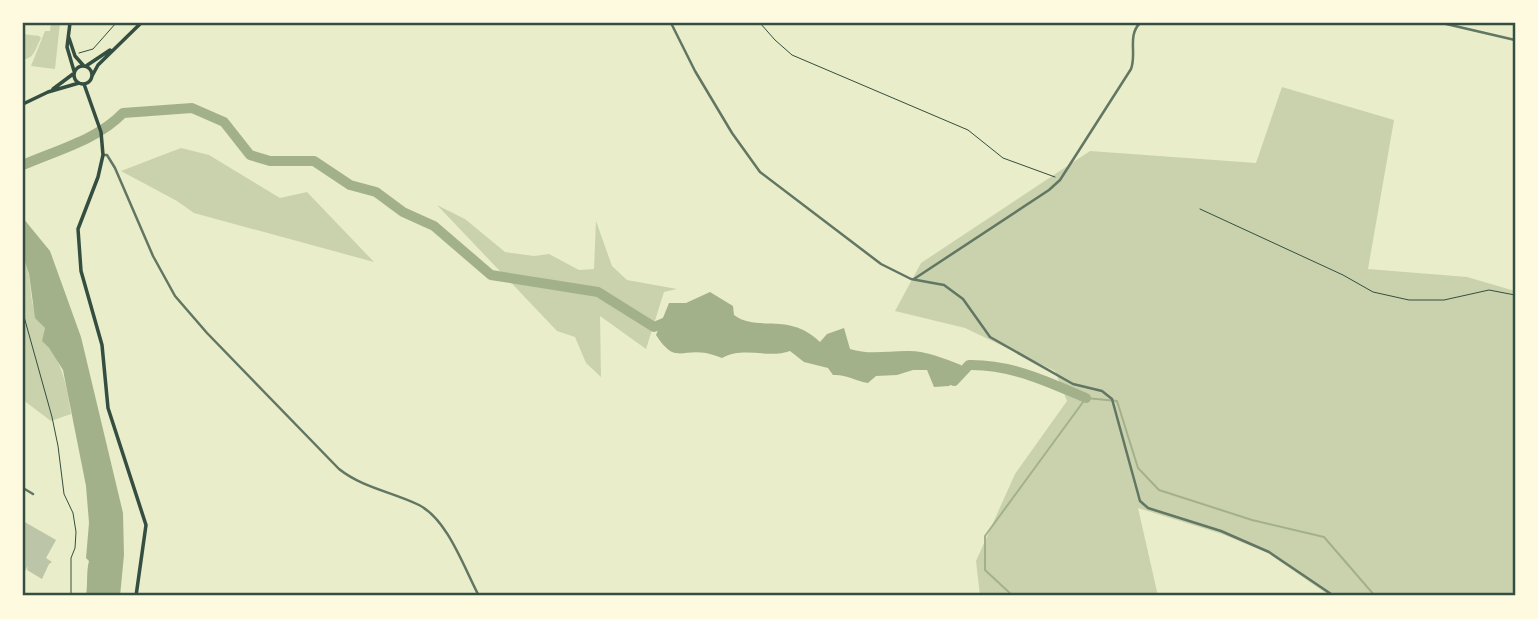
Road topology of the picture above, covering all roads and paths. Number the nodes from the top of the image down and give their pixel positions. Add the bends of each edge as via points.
1 (70, 23) edge
2 (116, 23) edge
3 (141, 23) edge
4 (671, 23) edge
5 (760, 23) edge
6 (1140, 23) edge
7 (1442, 23) edge
8 (69, 36) junction
9 (1515, 40) edge
10 (118, 44) junction
11 (76, 55) dead end
12 (85, 66) junction
13 (74, 72) junction
14 (92, 76) junction
15 (82, 83) junction
16 (48, 92) junction
17 (23, 104) edge
18 (103, 155) junction
19 (1060, 180) junction
20 (1200, 209) dead end
21 (914, 279) junction
22 (1515, 295) edge
23 (23, 313) edge
24 (23, 488) edge
25 (33, 494) dead end
26 (71, 596) edge
27 (136, 596) edge
28 (479, 596) edge
29 (1334, 596) edge

1 - 8 main road
2 - 11 path via 93,50
3 - 10 main road
4 - 21 street via 732,134 760,172 881,264
5 - 19 path via 792,54 968,130 1003,158
6 - 19 street via 1132,37 1132,69
7 - 9 street
8 - 12 main road via 75,56
8 - 13 main road
10 - 12 main road
10 - 14 main road
12 - 13 main road
12 - 14 main road
13 - 15 main road
13 - 16 main road
14 - 15 main road
15 - 16 main road
15 - 18 main road via 101,131
16 - 17 main road
18 - 27 main road via 78,229 81,271 102,345 108,408 146,525
18 - 28 street via 115,168 157,266 180,304 339,469 432,514
19 - 21 street
20 - 22 path via 1373,292 1409,300 1489,290
21 - 29 street via 944,285 963,299 990,337 1073,384 1102,391 1113,401 1140,501 1148,508 1222,531 1269,552
23 - 26 path via 56,436 64,494 74,513
24 - 25 street

